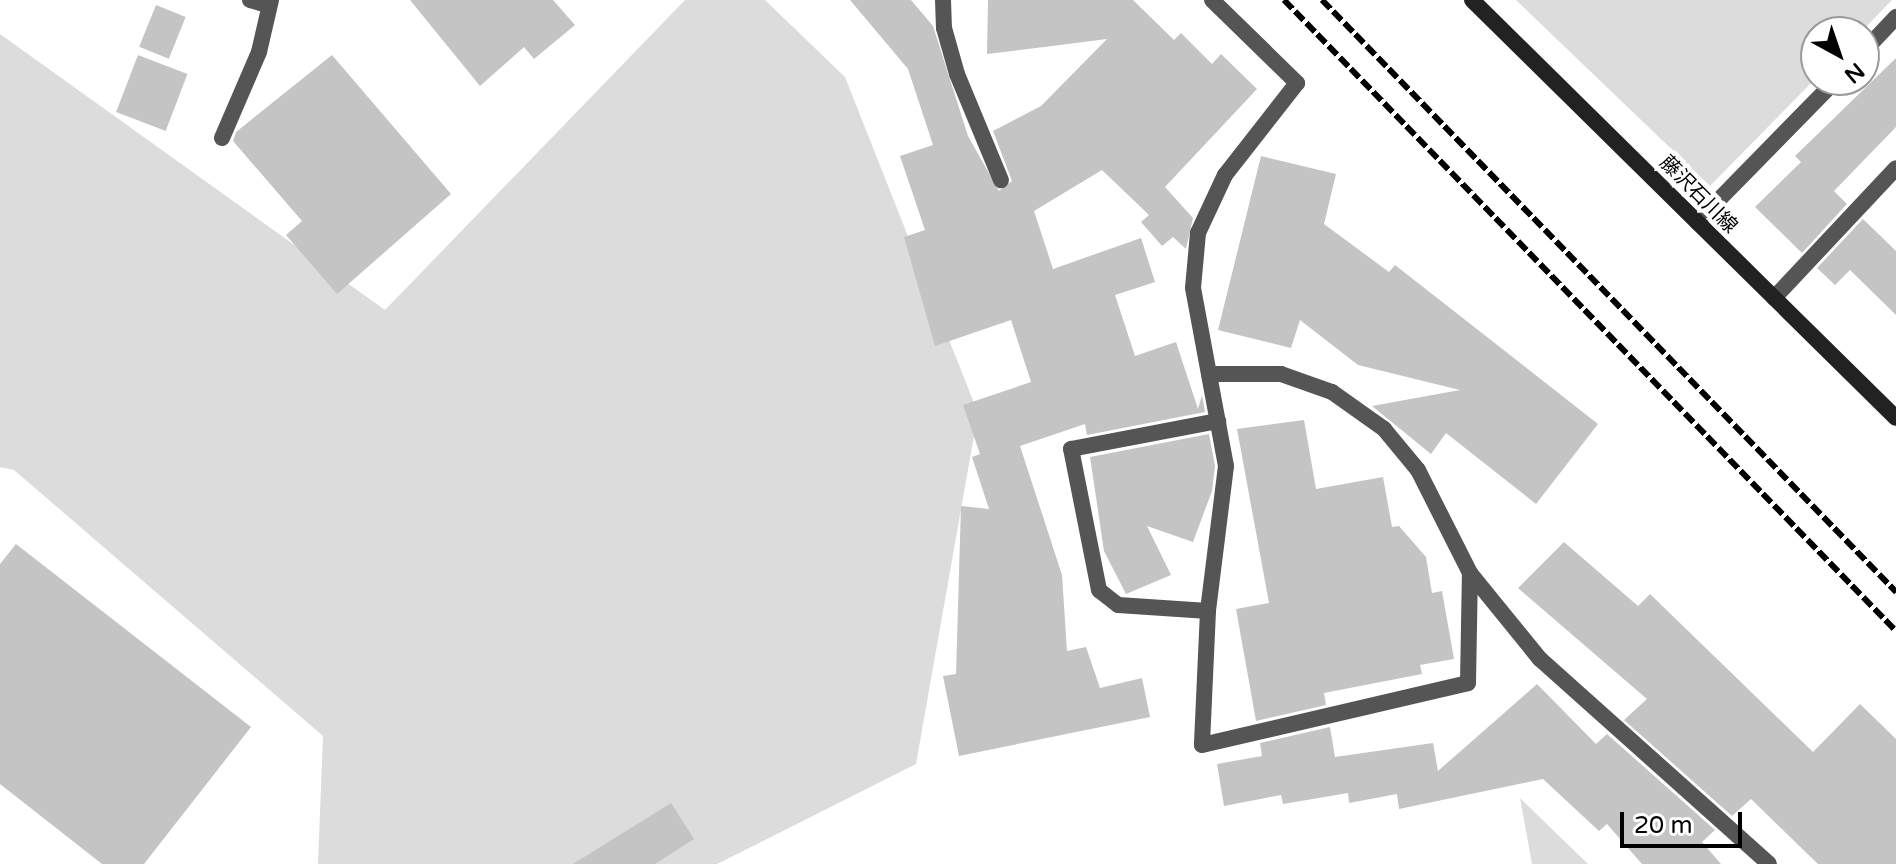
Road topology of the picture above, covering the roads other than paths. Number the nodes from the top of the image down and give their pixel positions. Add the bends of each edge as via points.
1 (250, 0) edge
2 (943, 0) edge
3 (1212, 0) edge
4 (1472, 0) edge
5 (270, 3) edge
6 (1896, 17) edge
7 (1880, 34) edge
8 (1820, 96) edge
9 (222, 138) dead end
10 (1896, 168) edge
11 (1001, 180) dead end
12 (1697, 222) junction
13 (1774, 298) junction
14 (1209, 374) junction
15 (1896, 418) edge
16 (1218, 421) junction
17 (1470, 573) junction
18 (1208, 611) junction
19 (1769, 864) edge

1 - 5 street
2 - 11 street via 944,28 957,74
3 - 14 street via 1297,83 1225,175 1198,233 1193,288
4 - 12 street, 藤沢石川線
5 - 9 street via 259,52
6 - 7 street
8 - 12 street
10 - 13 street
12 - 13 street, 藤沢石川線
13 - 15 street, 藤沢石川線
14 - 16 street
14 - 17 street via 1281,374 1332,392 1384,429 1418,470
16 - 18 street via 1225,497
16 - 18 street via 1071,449 1099,590 1118,605
17 - 18 street via 1468,683 1202,745
17 - 19 street via 1540,659

